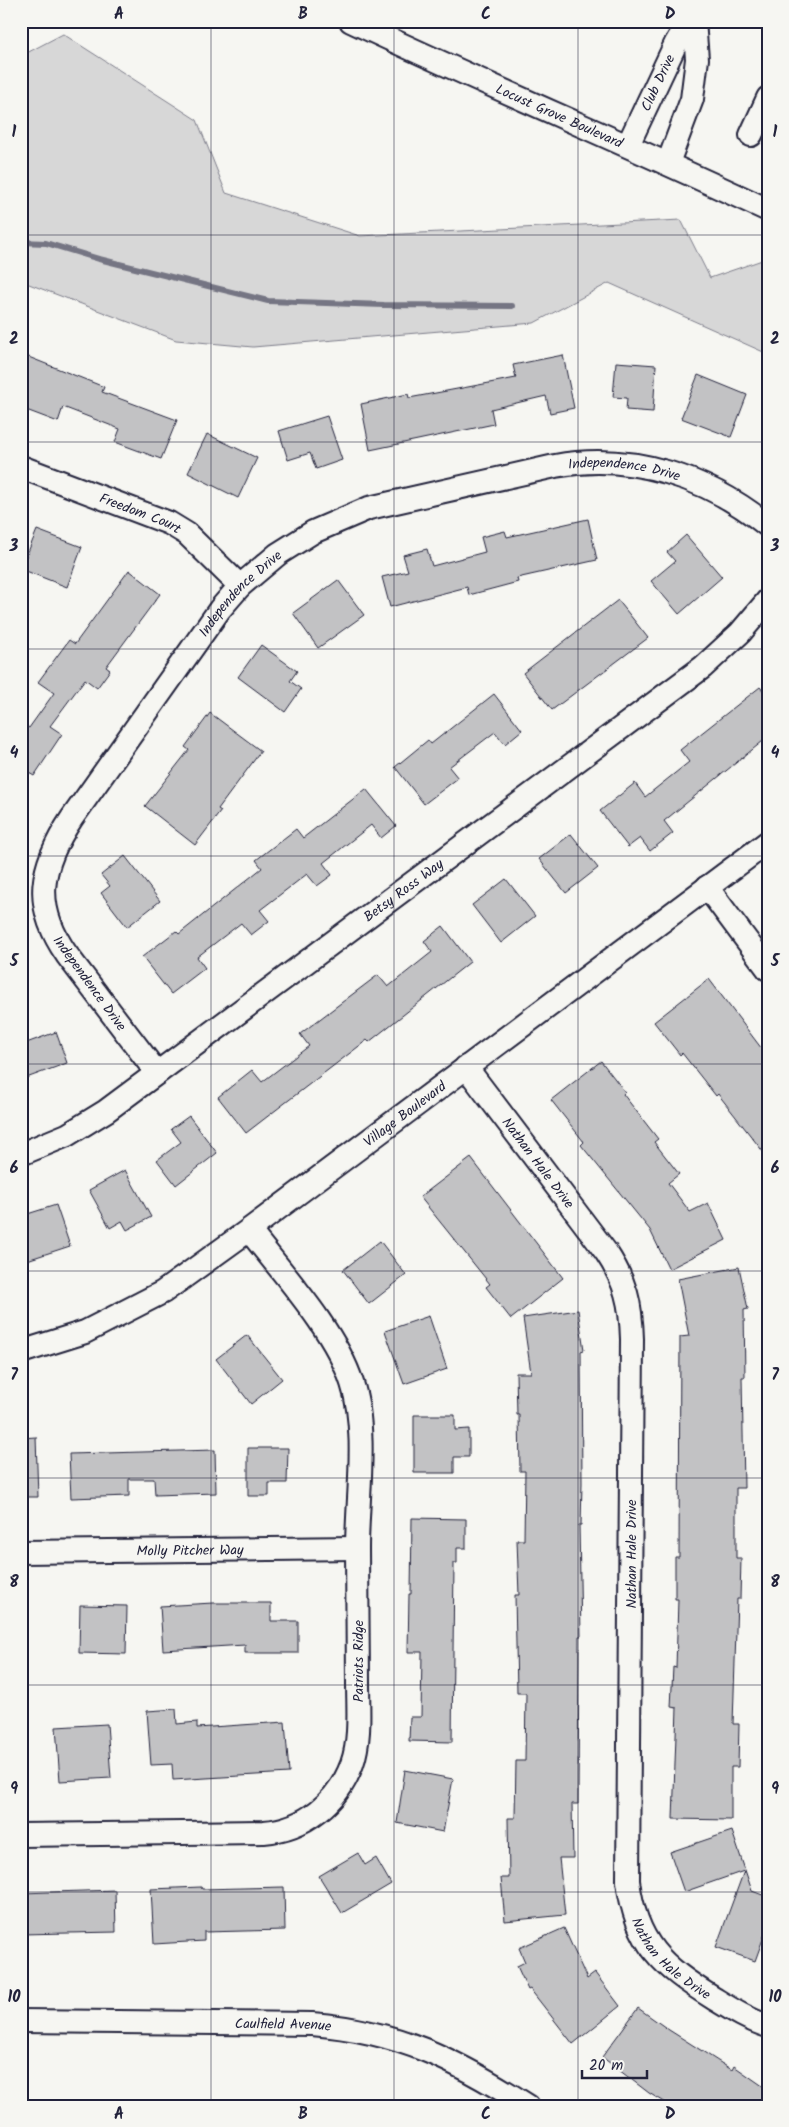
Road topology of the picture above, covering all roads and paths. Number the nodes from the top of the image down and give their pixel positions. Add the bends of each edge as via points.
1 (351, 21) edge
2 (689, 21) edge
3 (694, 21) edge
4 (768, 98) edge
5 (751, 135) dead end
6 (628, 145) junction
7 (668, 163) junction
8 (768, 210) edge
9 (21, 467) edge
10 (768, 526) edge
11 (240, 586) junction
12 (768, 600) edge
13 (768, 842) edge
14 (707, 887) junction
15 (768, 969) edge
16 (466, 1067) junction
17 (157, 1073) junction
18 (21, 1154) edge
19 (249, 1230) junction
20 (21, 1352) edge
21 (357, 1548) junction
22 (21, 1552) edge
23 (21, 1835) edge
24 (21, 2021) edge
25 (768, 2026) edge
26 (528, 2106) edge

1 - 6 street, Locust Grove Boulevard
2 - 6 street, Club Drive
3 - 7 street via 697,59 692,99
4 - 5 street
6 - 7 street, Locust Grove Boulevard
7 - 8 street, Locust Grove Boulevard
9 - 11 street, Freedom Court via 169,523 187,534
10 - 11 street, Independence Drive via 728,497 689,479 632,465 582,462 368,508 302,538
11 - 17 street, Independence Drive via 220,609 72,818 56,844 47,868 45,905 54,935
12 - 17 street, Betsy Ross Way via 740,633 703,667
13 - 14 street, Village Boulevard
14 - 15 street
14 - 16 street, Village Boulevard
16 - 19 street, Village Boulevard
16 - 25 street, Nathan Hale Drive via 606,1252 628,1296 632,1339 628,1881 635,1917 652,1949 677,1975 743,2016
17 - 18 street, Betsy Ross Way via 82,1128
19 - 20 street, Village Boulevard via 163,1292 85,1332
19 - 21 street, Patriots Ridge via 329,1336 352,1381 360,1434
21 - 22 street, Molly Pitcher Way
21 - 23 street, Patriots Ridge via 358,1718 355,1750 345,1780 319,1811 293,1826 275,1831
24 - 26 street, Caulfield Avenue via 348,2027 408,2042 488,2081

